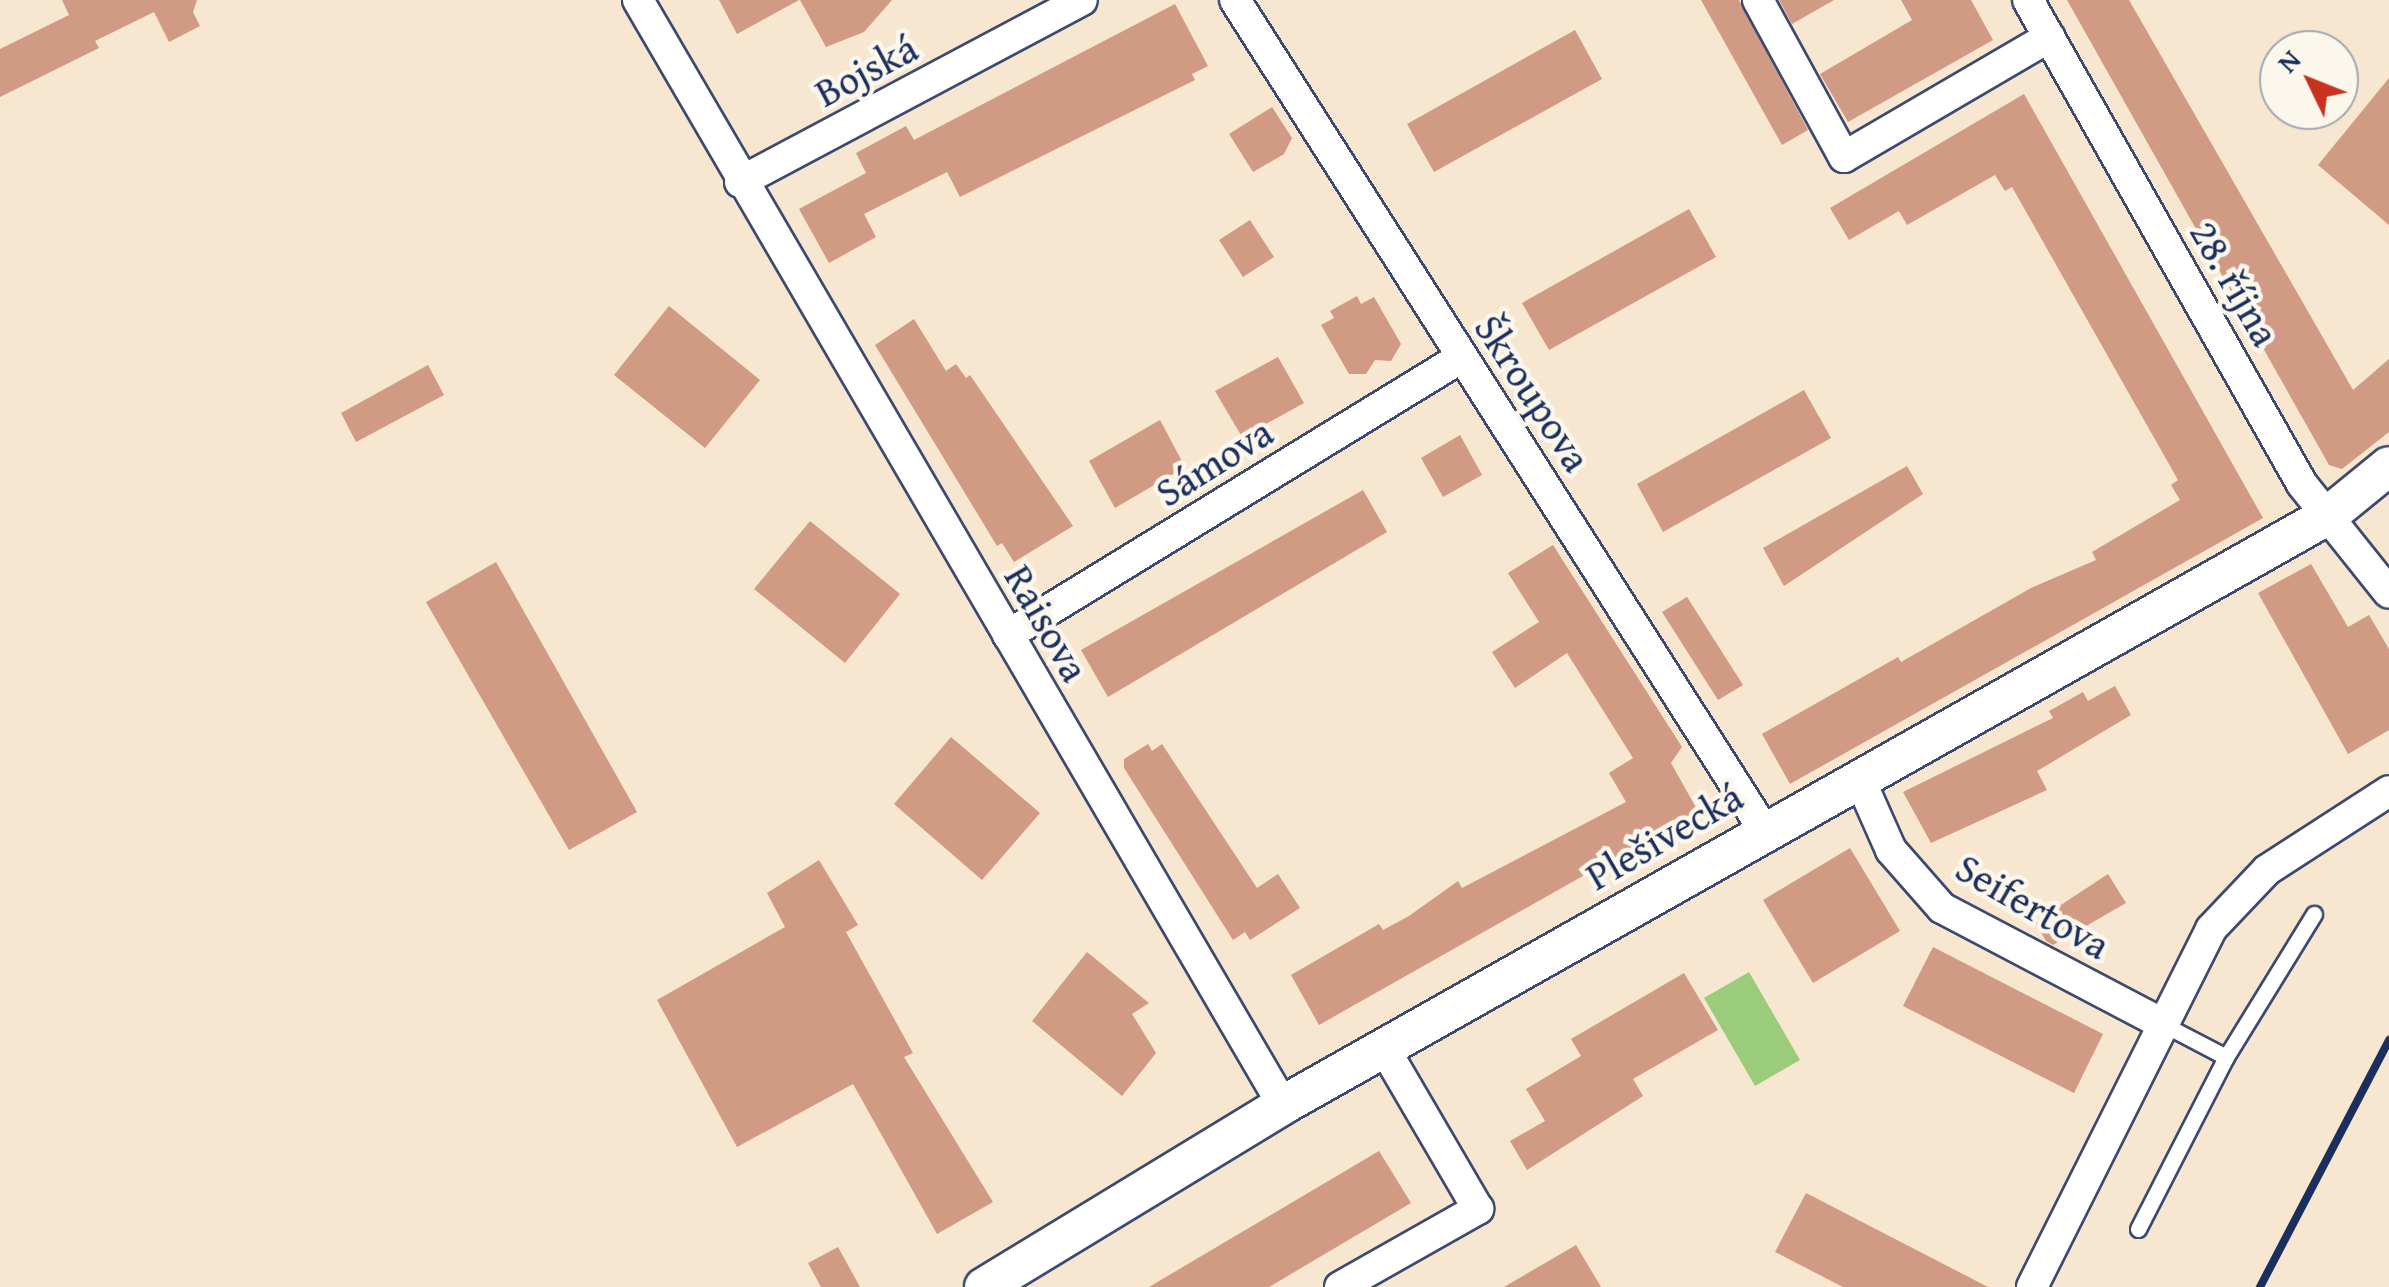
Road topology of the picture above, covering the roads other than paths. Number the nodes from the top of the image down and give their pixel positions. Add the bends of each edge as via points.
1 (638, 0) edge
2 (1082, 0) edge
3 (1236, 0) edge
4 (1758, 0) edge
5 (2028, 0) edge
6 (2050, 37) junction
7 (740, 182) junction
8 (1462, 356) junction
9 (2389, 466) edge
10 (2329, 516) junction
11 (2389, 592) edge
12 (1008, 636) junction
13 (1860, 780) junction
14 (2389, 791) edge
15 (1764, 830) junction
16 (2314, 914) dead end
17 (2163, 1024) junction
18 (1384, 1048) junction
19 (2226, 1058) junction
20 (1283, 1105) junction
21 (2138, 1229) dead end
22 (984, 1287) edge
23 (1340, 1287) edge
24 (2032, 1287) edge

1 - 7 street, Raisova
2 - 7 street, Bojská
3 - 8 street, Škroupova
4 - 6 street via 1844,156
5 - 6 street, 28. října
6 - 10 street, 28. října via 2302,484
7 - 12 street, Raisova
8 - 12 street, Sámova
8 - 15 street, Škroupova
9 - 10 street, Plešivecká
10 - 11 street, 28. října
10 - 13 street, Plešivecká
12 - 20 street, Raisova
13 - 15 street, Plešivecká
13 - 17 street, Seifertova via 1891,850 1942,908
14 - 17 street via 2235,897 2211,929
15 - 18 street, Plešivecká
16 - 19 lane
17 - 19 lane
17 - 24 street
18 - 20 street, Plešivecká
18 - 23 street via 1478,1209
19 - 21 lane
20 - 22 street, Plešivecká

